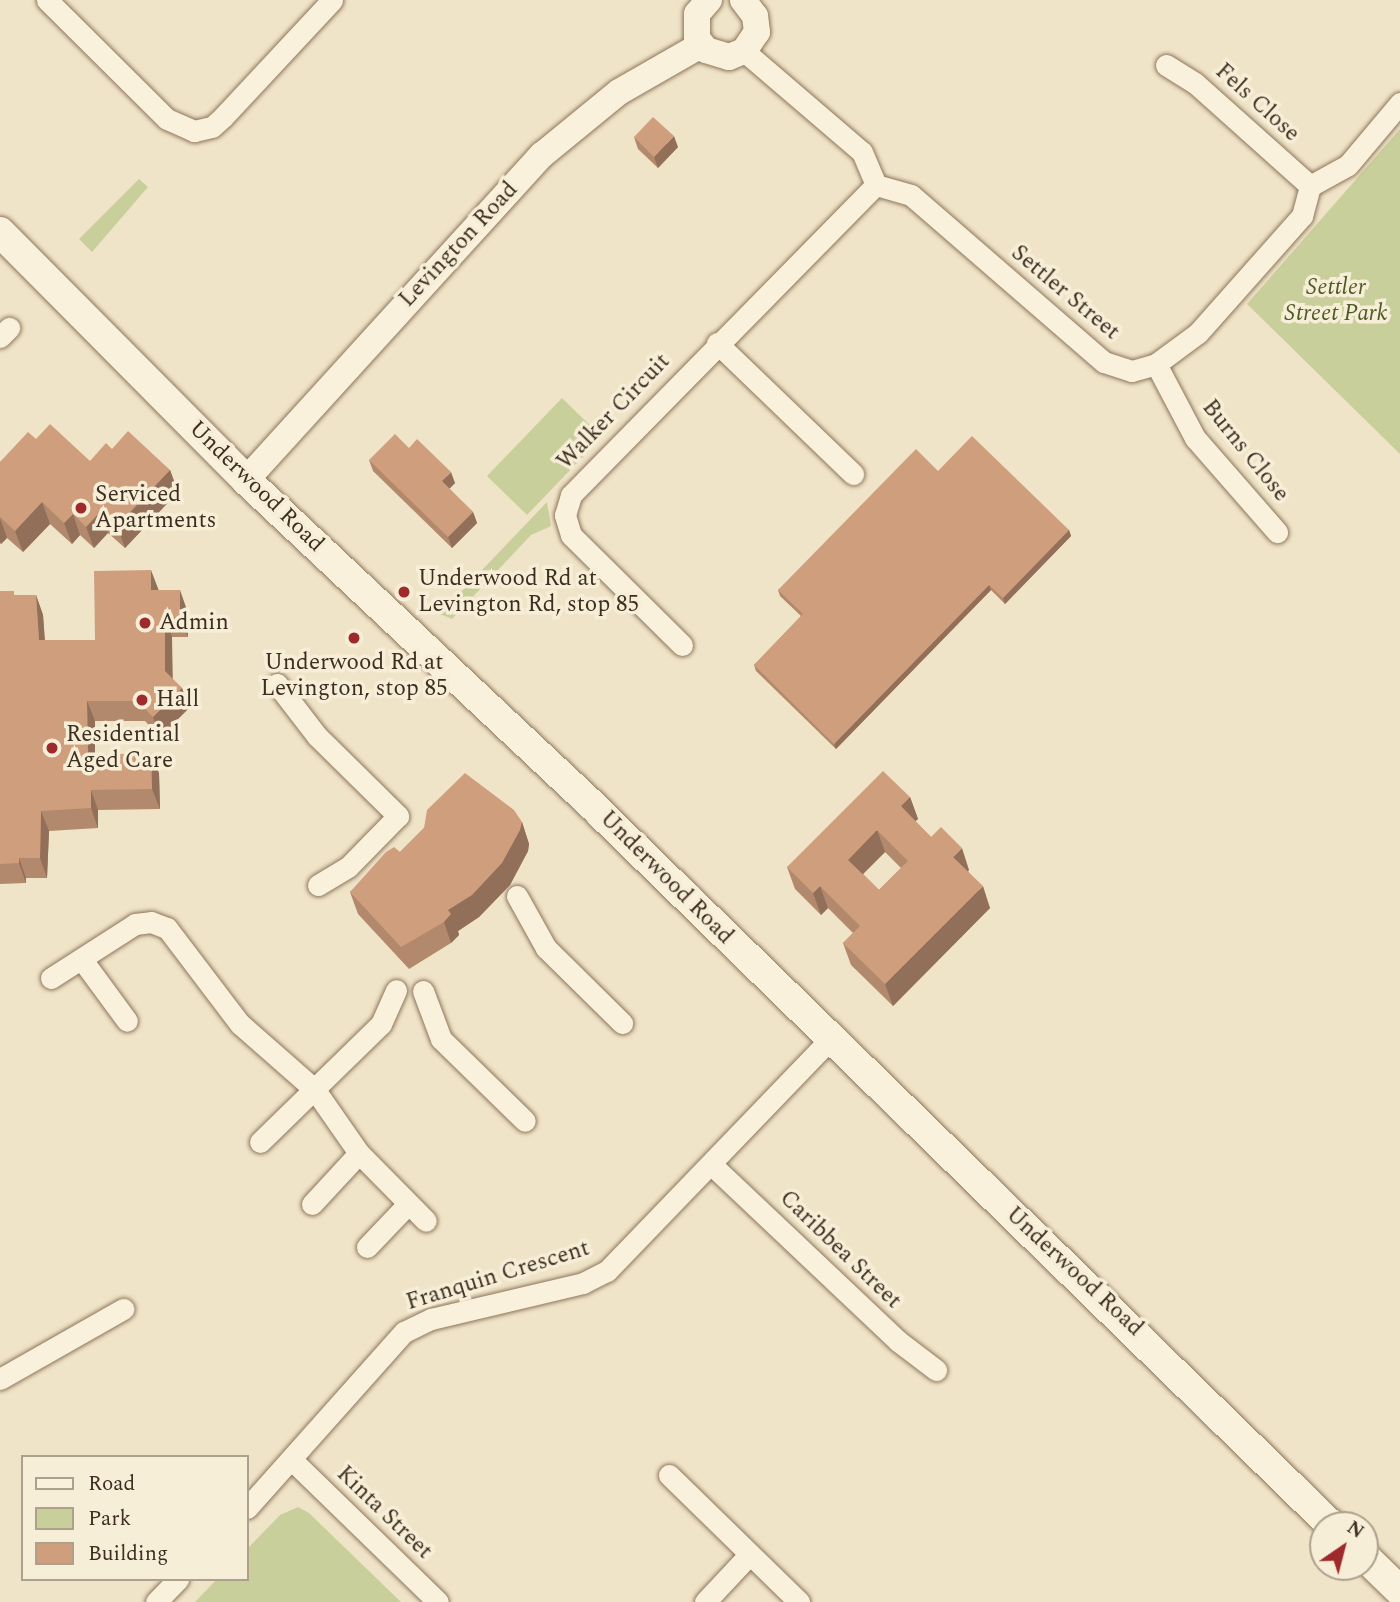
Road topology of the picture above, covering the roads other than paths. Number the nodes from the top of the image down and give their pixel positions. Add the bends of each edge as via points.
1 (47, 0) edge
2 (332, 0) edge
3 (707, 0) edge
4 (754, 3) edge
5 (701, 45) junction
6 (744, 51) junction
7 (1166, 65) dead end
8 (1400, 103) edge
9 (876, 184) junction
10 (1310, 186) junction
11 (0, 232) edge
12 (717, 343) junction
13 (1156, 364) junction
14 (853, 474) dead end
15 (246, 480) junction
16 (1277, 532) dead end
17 (682, 645) dead end
18 (277, 684) dead end
19 (318, 885) dead end
20 (517, 896) dead end
21 (83, 961) junction
22 (51, 978) dead end
23 (396, 990) dead end
24 (423, 991) dead end
25 (127, 1021) dead end
26 (622, 1023) dead end
27 (830, 1039) junction
28 (315, 1090) junction
29 (525, 1121) dead end
30 (260, 1142) dead end
31 (359, 1153) junction
32 (712, 1165) junction
33 (312, 1204) dead end
34 (407, 1205) junction
35 (426, 1221) dead end
36 (367, 1247) dead end
37 (123, 1309) dead end
38 (936, 1370) dead end
39 (0, 1379) edge
40 (293, 1461) junction
41 (669, 1475) dead end
42 (248, 1507) edge
43 (1317, 1511) edge
44 (749, 1555) junction
45 (1379, 1571) edge
46 (176, 1581) edge
47 (1400, 1591) edge
48 (156, 1602) edge
49 (438, 1602) edge
50 (705, 1602) edge
51 (799, 1602) edge

1 - 2 street via 167,119 194,131 212,127 223,117
3 - 5 street via 695,21
4 - 6 street via 757,32
5 - 6 street via 721,57
5 - 15 street, Levington Road via 619,92 542,155
6 - 9 street via 862,152
7 - 10 street, Fels Close via 1195,83
8 - 10 street via 1348,165
9 - 12 street, Walker Circuit
9 - 13 street, Settler Street via 911,195 1104,362 1132,371
10 - 13 street, Settler Street via 1302,216 1198,333
11 - 15 main road, Underwood Road
12 - 14 street
12 - 17 street, Walker Circuit via 571,495 565,515 571,535
13 - 16 street, Burns Close via 1195,438
15 - 27 main road, Underwood Road via 600,813
18 - 19 street via 317,736 398,816 348,867
20 - 26 street via 546,948
21 - 22 street via 65,965
21 - 25 street
21 - 28 street via 135,924 151,922 167,928 240,1024
23 - 28 street via 381,1024
24 - 29 street via 441,1039
27 - 32 street, Franquin Crescent
27 - 43 main road, Underwood Road
28 - 30 street
28 - 31 street
31 - 33 street
31 - 34 street
32 - 38 street, Caribbea Street via 898,1342
32 - 40 street, Franquin Crescent via 596,1279 431,1319 404,1332
34 - 35 street
34 - 36 street
37 - 39 street
40 - 42 street, Franquin Crescent
40 - 49 street, Kinta Street
41 - 44 street
44 - 50 street
44 - 51 street
45 - 47 main road
46 - 48 street

